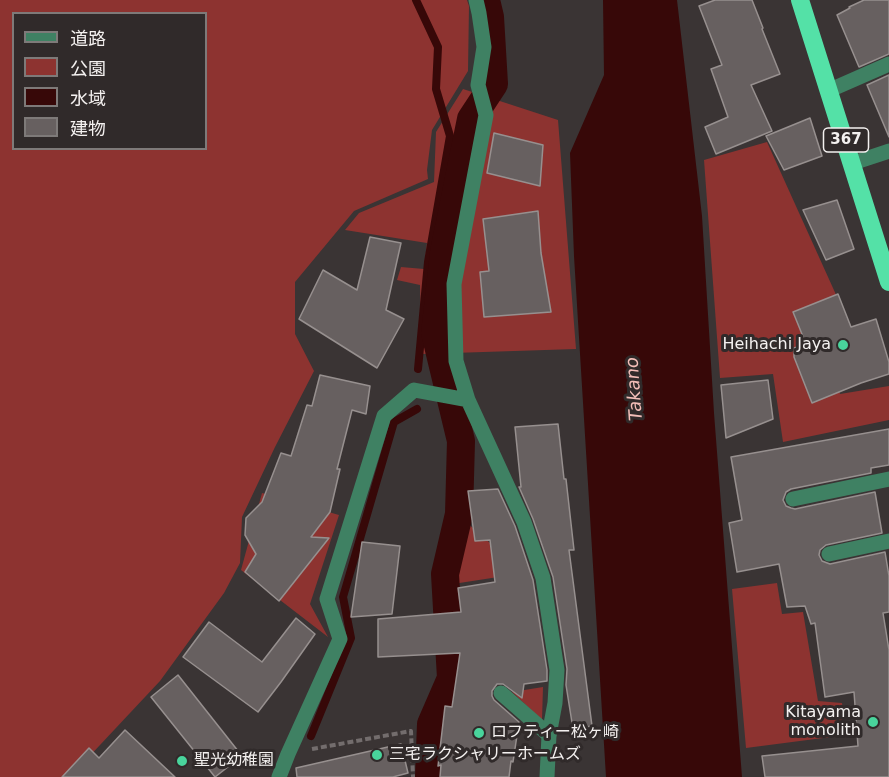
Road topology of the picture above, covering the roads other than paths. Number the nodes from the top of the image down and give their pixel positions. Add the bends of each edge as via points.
1 (476, 0) edge
2 (800, 0) edge
3 (889, 64) edge
4 (830, 90) junction
5 (889, 151) edge
6 (853, 163) junction
7 (889, 282) edge
8 (462, 399) junction
9 (889, 479) edge
10 (793, 499) dead end
11 (889, 541) edge
12 (829, 554) dead end
13 (501, 693) dead end
14 (549, 735) junction
15 (279, 777) edge
16 (547, 777) edge

1 - 8 street via 484,47 478,85 486,115 454,284 456,361
2 - 4 highway, 367
3 - 4 street
4 - 6 highway, 367
5 - 6 street
6 - 7 highway, 367
8 - 14 street via 524,522 543,578 556,670
8 - 15 street via 414,390 384,416 327,599 340,639
9 - 10 street
11 - 12 street
13 - 14 street
14 - 16 street

